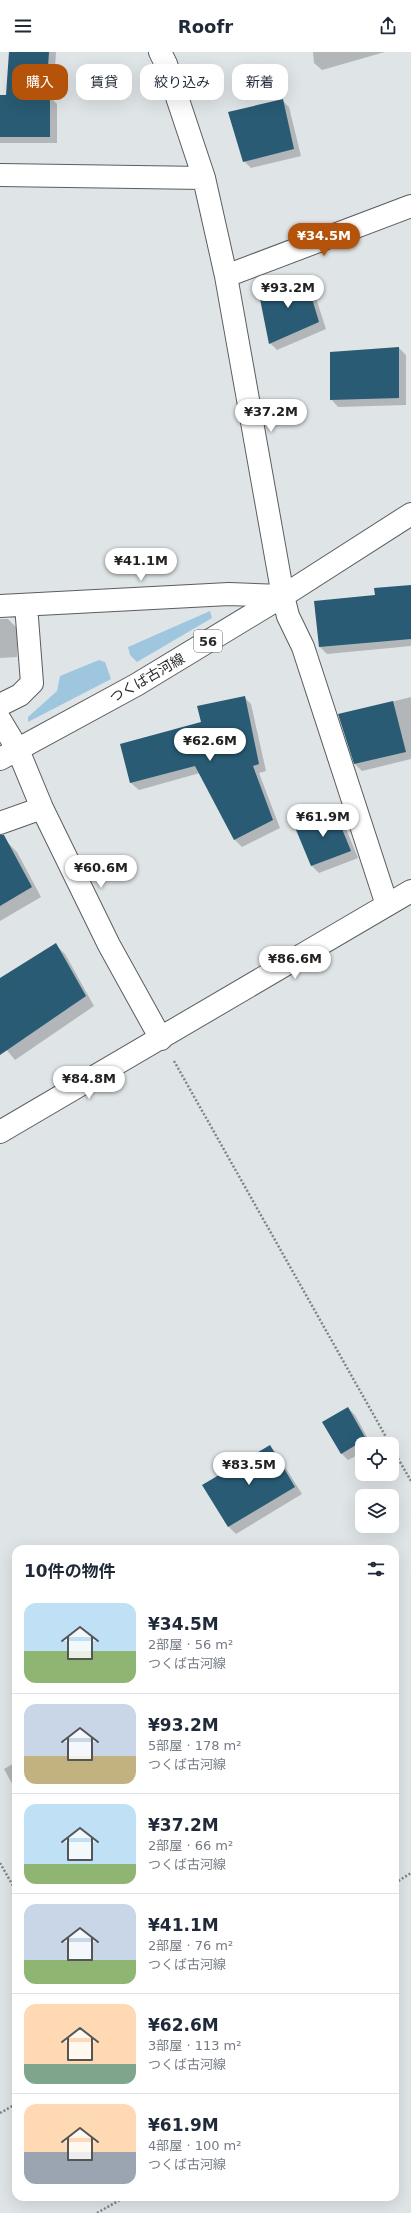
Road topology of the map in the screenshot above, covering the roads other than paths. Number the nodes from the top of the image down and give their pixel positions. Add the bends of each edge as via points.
1 (160, 52) edge
2 (0, 175) edge
3 (204, 178) junction
4 (411, 206) edge
5 (226, 276) junction
6 (411, 514) edge
7 (283, 596) junction
8 (26, 605) junction
9 (0, 606) edge
10 (0, 705) edge
11 (0, 720) edge
12 (9, 754) edge
13 (42, 808) junction
14 (0, 823) edge
15 (411, 891) edge
16 (387, 905) junction
17 (161, 1039) junction
18 (0, 1132) edge

1 - 3 street via 169,71
2 - 3 street
3 - 5 street
4 - 5 street
5 - 7 street
6 - 7 street, つくば古河線 / 56
7 - 8 street via 228,594
7 - 12 street, つくば古河線 / 56 via 136,685
7 - 16 street
8 - 9 street
8 - 10 street via 32,683 20,695
11 - 12 street
12 - 13 street
13 - 14 street
13 - 17 street via 109,945
15 - 16 street
16 - 17 street
17 - 18 street

